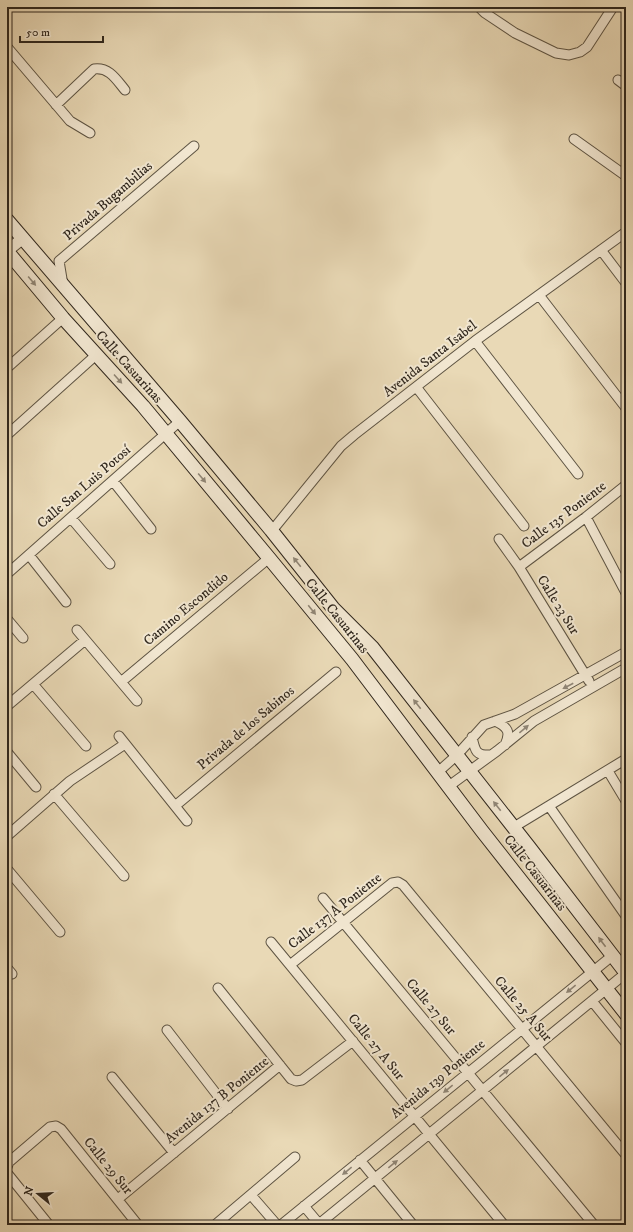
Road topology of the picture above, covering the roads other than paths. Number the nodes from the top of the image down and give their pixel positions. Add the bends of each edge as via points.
1 (479, 7) edge
2 (613, 7) edge
3 (7, 47) edge
4 (618, 80) dead end
5 (626, 86) edge
6 (126, 90) dead end
7 (56, 105) junction
8 (90, 133) dead end
9 (574, 139) dead end
10 (194, 146) dead end
11 (626, 176) edge
12 (7, 220) edge
13 (626, 232) edge
14 (23, 238) junction
15 (601, 250) junction
16 (7, 251) edge
17 (626, 283) edge
18 (63, 286) junction
19 (539, 295) junction
20 (63, 318) junction
21 (475, 341) junction
22 (96, 355) junction
23 (7, 368) edge
24 (416, 388) junction
25 (626, 408) edge
26 (180, 422) junction
27 (166, 434) junction
28 (7, 435) edge
29 (578, 474) dead end
30 (113, 481) junction
31 (626, 485) edge
32 (586, 517) junction
33 (71, 518) junction
34 (524, 526) dead end
35 (151, 529) dead end
36 (271, 530) junction
37 (499, 538) dead end
38 (29, 555) junction
39 (269, 558) junction
40 (110, 564) dead end
41 (519, 567) junction
42 (7, 574) edge
43 (626, 593) edge
44 (66, 602) dead end
45 (7, 619) edge
46 (77, 630) dead end
47 (23, 638) dead end
48 (85, 640) junction
49 (626, 652) edge
50 (626, 668) edge
51 (336, 672) dead end
52 (586, 676) junction
53 (121, 682) junction
54 (34, 684) junction
55 (593, 687) junction
56 (137, 701) dead end
57 (7, 706) edge
58 (494, 721) junction
59 (119, 736) dead end
60 (472, 738) junction
61 (125, 744) junction
62 (505, 745) junction
63 (86, 746) dead end
64 (7, 752) edge
65 (457, 755) junction
66 (490, 755) junction
67 (626, 759) edge
68 (469, 771) junction
69 (438, 772) junction
70 (608, 772) junction
71 (449, 786) junction
72 (36, 787) dead end
73 (54, 794) junction
74 (626, 801) edge
75 (175, 806) junction
76 (548, 806) junction
77 (187, 821) dead end
78 (514, 827) junction
79 (7, 836) edge
80 (7, 869) edge
81 (124, 876) dead end
82 (398, 882) joint
83 (324, 898) dead end
84 (626, 916) edge
85 (343, 922) junction
86 (60, 932) dead end
87 (271, 942) dead end
88 (612, 956) junction
89 (290, 965) junction
90 (593, 972) junction
91 (626, 973) edge
92 (218, 988) dead end
93 (606, 990) junction
94 (592, 1001) junction
95 (626, 1014) edge
96 (167, 1030) dead end
97 (522, 1030) junction
98 (352, 1041) junction
99 (626, 1043) edge
100 (536, 1047) junction
101 (280, 1065) junction
102 (468, 1073) junction
103 (112, 1077) dead end
104 (482, 1090) junction
105 (228, 1108) junction
106 (414, 1116) junction
107 (429, 1134) junction
108 (174, 1153) junction
109 (626, 1155) edge
110 (295, 1157) dead end
111 (360, 1160) junction
112 (7, 1167) edge
113 (7, 1173) edge
114 (375, 1178) junction
115 (251, 1194) junction
116 (118, 1199) junction
117 (304, 1206) junction
118 (320, 1224) edge
119 (49, 1225) edge
120 (138, 1225) edge
121 (215, 1225) edge
122 (278, 1225) edge
123 (281, 1225) edge
124 (413, 1225) edge
125 (504, 1225) edge
126 (594, 1225) edge

1 - 2 street via 515,33 556,53 569,55 586,47
3 - 7 street
4 - 5 street
6 - 7 street via 108,71 102,68 94,69
7 - 8 street via 70,120
9 - 11 street
10 - 18 street, Privada Bugambilias via 59,261
12 - 14 main road, Calle Casuarinas
13 - 15 street, Avenida Santa Isabel
14 - 16 street
14 - 18 main road, Calle Casuarinas
15 - 17 street
15 - 19 street, Avenida Santa Isabel
16 -> 20 main road, Calle Casuarinas
18 - 26 main road, Calle Casuarinas
19 - 21 street, Avenida Santa Isabel
19 - 25 street
20 - 22 main road, Calle Casuarinas
20 - 23 street
21 - 24 street, Avenida Santa Isabel
21 - 29 street
22 -> 27 main road, Calle Casuarinas
22 - 28 street
24 - 34 street
24 - 36 street, Avenida Santa Isabel via 341,446
26 - 27 street, Calle San Luis Potosí
26 - 36 main road, Calle Casuarinas
27 - 30 street, Calle San Luis Potosí
27 -> 39 main road, Calle Casuarinas
30 - 33 street, Calle San Luis Potosí
30 - 35 street
31 - 32 street, Calle 135 Poniente
32 - 41 street, Calle 135 Poniente
32 - 43 street
33 - 38 street, Calle San Luis Potosí
33 - 40 street
65 -> 36 main road, Calle Casuarinas via 372,647 334,608
37 - 41 street, Calle 23 Sur
38 - 42 street, Calle San Luis Potosí
38 - 44 street
39 - 53 street, Camino Escondido
39 -> 69 main road, Calle Casuarinas via 352,659
41 - 52 street, Calle 23 Sur
45 - 47 street
46 - 48 street
48 - 53 street
48 - 54 street
49 - 52 street
50 - 55 street
51 - 75 street, Privada de los Sabinos
52 - 55 street, Calle 23 Sur
52 -> 58 street via 515,714
53 - 56 street
54 - 57 street
54 - 63 street
62 -> 55 street via 534,721
58 - 60 street via 484,725
58 - 62 street via 506,728 508,738
59 - 61 street
60 - 65 street
60 - 66 street via 478,753
61 - 73 street
61 - 75 street
62 - 66 street
64 - 72 street
65 - 68 main road, Calle Casuarinas
65 - 69 street
66 - 68 street
67 - 70 street
68 - 71 street
78 -> 68 main road, Calle Casuarinas
69 - 71 main road, Calle Casuarinas
70 - 74 street
70 - 76 street
71 - 90 main road, Calle Casuarinas
73 - 79 street
73 - 81 street
75 - 77 street
76 - 78 street
76 - 84 street
88 -> 78 main road, Calle Casuarinas
80 - 86 street
82 - 85 street, Calle 137 A Poniente via 392,883
82 - 97 street, Calle 25 A Sur
83 - 85 street, Calle 27 Sur
85 - 89 street, Calle 137 A Poniente
85 - 102 street, Calle 27 Sur
87 - 89 street, Calle 27 A Sur
88 - 90 street, Avenida 139 Poniente
88 - 91 main road, Calle Casuarinas
89 - 98 street, Calle 27 A Sur
90 - 93 main road, Calle Casuarinas
90 -> 97 street, Avenida 139 Poniente
91 - 93 street
92 - 101 street
93 - 94 street
93 - 95 main road, Calle Casuarinas
94 - 99 street
94 - 100 street
96 - 105 street
97 - 100 street, Calle 25 A Sur
97 - 102 street, Avenida 139 Poniente
98 - 101 street, Avenida 137 B Poniente via 302,1080 291,1079
98 - 106 street, Calle 27 A Sur
104 -> 100 street
100 - 109 street, Calle 25 A Sur
101 - 105 street, Avenida 137 B Poniente
102 - 104 street, Calle 27 Sur
102 -> 106 street, Avenida 139 Poniente
103 - 108 street
104 - 107 street
104 - 126 street, Calle 27 Sur
105 - 108 street, Avenida 137 B Poniente
106 - 107 street, Calle 27 A Sur
106 - 111 street, Avenida 139 Poniente
114 -> 107 street
107 - 125 street, Calle 27 A Sur
108 - 116 street, Avenida 137 B Poniente
110 - 115 street
111 - 114 street
111 -> 117 street, Avenida 139 Poniente
112 - 116 street, Calle 29 Sur via 9,1162 50,1127 56,1126
113 - 119 street
114 - 118 street
114 - 124 street
115 - 121 street
115 - 122 street
116 - 120 street, Calle 29 Sur
117 - 118 street
117 - 123 street, Avenida 139 Poniente

